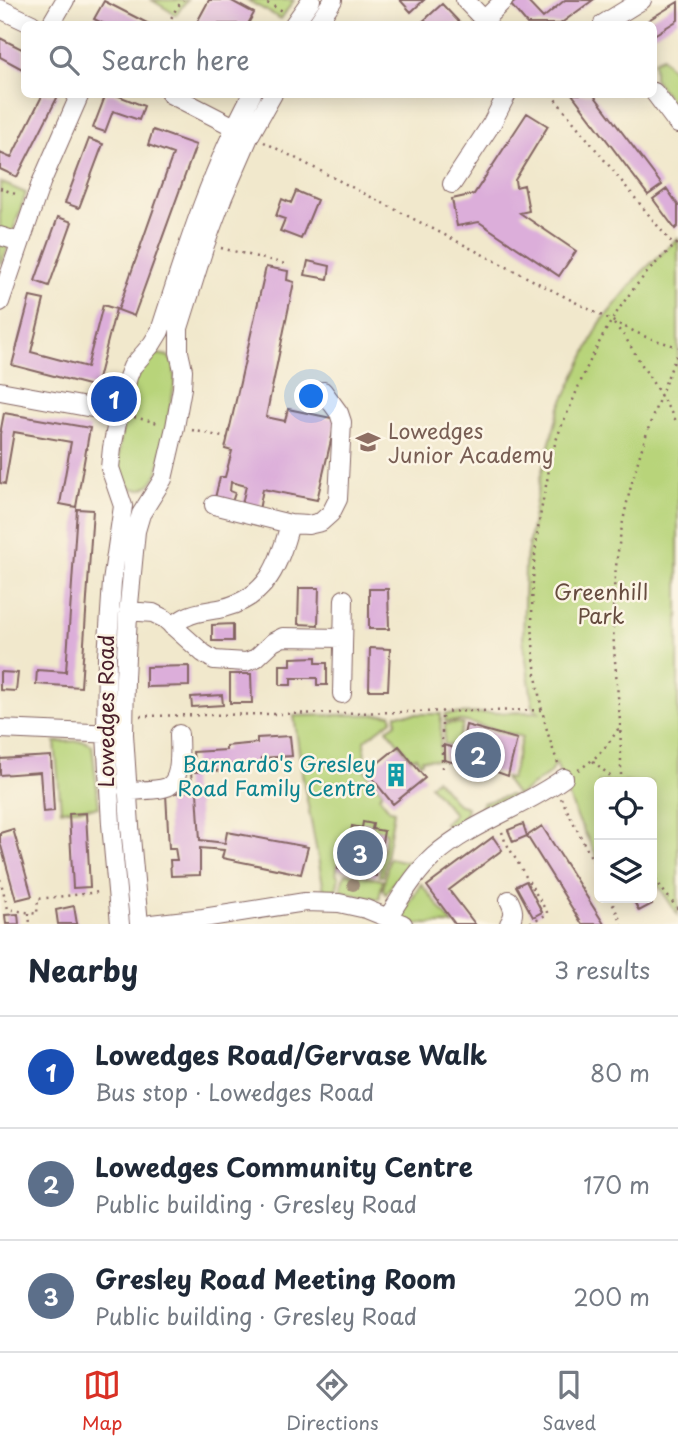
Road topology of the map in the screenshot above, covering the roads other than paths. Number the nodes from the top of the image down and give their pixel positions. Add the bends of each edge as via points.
1 (65, 0) edge
2 (310, 0) edge
3 (333, 0) edge
4 (465, 0) edge
5 (504, 0) edge
6 (642, 0) edge
7 (0, 9) edge
8 (26, 21) edge
9 (53, 21) edge
10 (296, 21) edge
11 (319, 21) edge
12 (485, 21) edge
13 (487, 21) edge
14 (608, 21) edge
15 (657, 97) edge
16 (78, 98) edge
17 (178, 98) edge
18 (251, 98) edge
19 (271, 98) edge
20 (505, 98) edge
21 (678, 124) edge
22 (242, 131) junction
23 (452, 184) dead end
24 (0, 236) edge
25 (20, 242) junction
26 (0, 302) edge
27 (152, 344) junction
28 (179, 352) junction
29 (0, 391) edge
30 (323, 391) dead end
31 (103, 410) dead end
32 (149, 501) junction
33 (122, 502) junction
34 (214, 505) dead end
35 (290, 524) junction
36 (344, 599) dead end
37 (128, 611) junction
38 (172, 626) junction
39 (342, 638) junction
40 (342, 694) dead end
41 (124, 725) junction
42 (0, 729) edge
43 (106, 734) junction
44 (179, 734) dead end
45 (559, 782) road end
46 (127, 791) junction
47 (268, 916) edge
48 (396, 921) edge
49 (120, 924) edge
50 (139, 924) edge
51 (151, 924) edge

1 - 9 street
2 - 10 street
3 - 11 street
4 - 12 street
5 - 13 street
6 - 14 street
7 - 8 street
15 - 21 street
16 - 25 street
17 - 22 street
18 - 22 street, Lowedges Road
19 - 22 street, Lowedges Road
20 - 23 street
22 - 27 street, Lowedges Road via 206,190
22 - 28 street, Lowedges Road via 179,328
24 - 25 street
25 - 26 street
27 - 28 street
27 - 33 street, Lowedges Road via 132,367 112,448 110,468
28 - 32 street, Lowedges Road via 183,370 175,427 163,479
29 - 31 street
30 - 35 street via 342,422 338,499 321,522
32 - 33 street via 134,506
32 - 37 street, Lowedges Road via 136,531
33 - 43 street, Lowedges Road via 112,582
34 - 35 street
35 - 38 street via 282,552 259,591 242,602 187,616
36 - 39 street
37 - 38 street via 153,613
37 - 41 street, Lowedges Road
38 - 39 street via 214,660 246,662 283,637
39 - 40 street
41 - 43 street
41 - 46 street, Lowedges Road
42 - 43 street
43 - 49 street, Lowedges Road
44 - 46 street via 179,766 171,784
45 - 48 street via 460,836 435,855 410,883
46 - 50 street, Lowedges Road
47 - 48 street via 305,902 339,903
47 - 51 street

